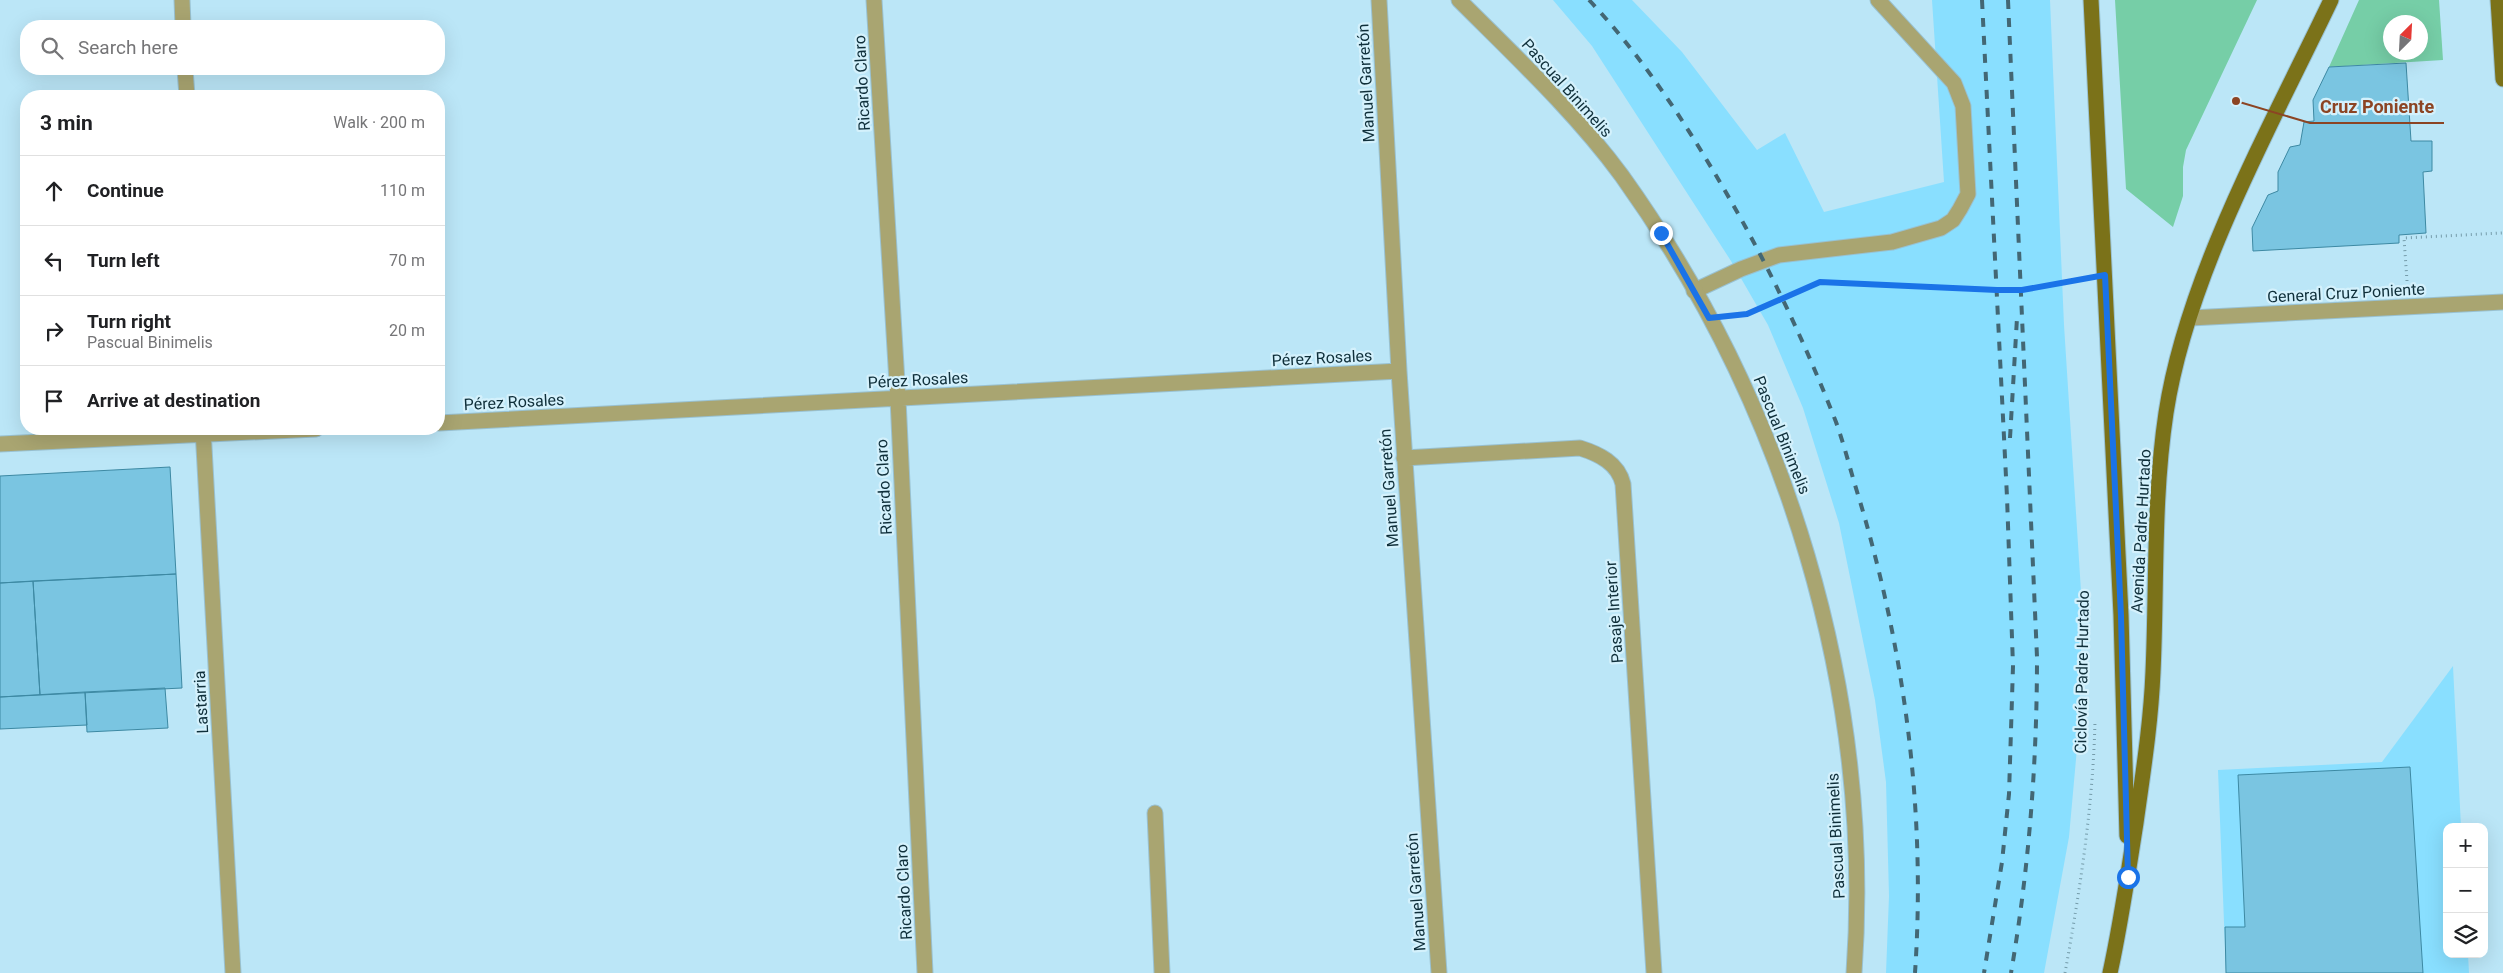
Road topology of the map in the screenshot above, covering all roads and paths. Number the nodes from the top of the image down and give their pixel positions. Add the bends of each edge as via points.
1 (182, 0) edge
2 (874, 0) edge
3 (1378, 0) edge
4 (1459, 0) edge
5 (1878, 0) edge
6 (2091, 0) edge
7 (2331, 0) edge
8 (2498, 0) edge
9 (183, 20) edge
10 (185, 75) edge
11 (2503, 79) edge
12 (187, 90) edge
13 (2503, 233) edge
14 (2105, 275) junction
15 (1694, 291) junction
16 (2503, 302) edge
17 (2408, 307) junction
18 (1709, 318) junction
19 (2190, 318) junction
20 (1399, 371) junction
21 (898, 399) junction
22 (445, 423) edge
23 (141, 435) edge
24 (203, 435) edge
25 (0, 444) edge
26 (1404, 458) junction
27 (2095, 714) dead end
28 (1155, 812) dead end
29 (2128, 877) junction
30 (234, 973) edge
31 (925, 973) edge
32 (1162, 973) edge
33 (1439, 973) edge
34 (1654, 973) edge
35 (1854, 973) edge
36 (2065, 973) edge
37 (2110, 973) edge

1 - 9 street
2 - 21 street, Ricardo Claro
3 - 20 street, Manuel Garretón
4 - 15 street, Pascual Binimelis via 1576,121 1620,174 1661,233
5 - 15 street via 1954,82 1963,106 1968,194 1953,220 1941,228 1892,242 1779,255
6 - 14 main road
7 - 19 main road, Avenida Padre Hurtado via 2247,175
8 - 11 main road
10 - 12 street
13 - 17 path via 2404,238
14 - 18 path via 2022,290 1820,282 1747,314
14 - 29 main road via 2121,616
15 - 18 street, Pascual Binimelis
16 - 17 street, General Cruz Poniente
17 - 19 street, General Cruz Poniente
18 - 35 street, Pascual Binimelis via 1736,368 1767,439 1816,584 1835,673 1855,811 1858,865
19 - 29 main road, Avenida Padre Hurtado via 2166,412 2159,473 2153,674
20 - 21 street, Pérez Rosales
20 - 26 street, Manuel Garretón
21 - 22 street, Pérez Rosales
21 - 31 street, Ricardo Claro
23 - 25 street
24 - 30 street, Lastarria
26 - 33 street, Manuel Garretón
26 - 34 street, Pasaje Interior via 1580,448 1602,457 1621,475
27 - 36 path, Ciclovía Padre Hurtado via 2086,837
28 - 32 street
29 - 37 main road, Avenida Padre Hurtado

